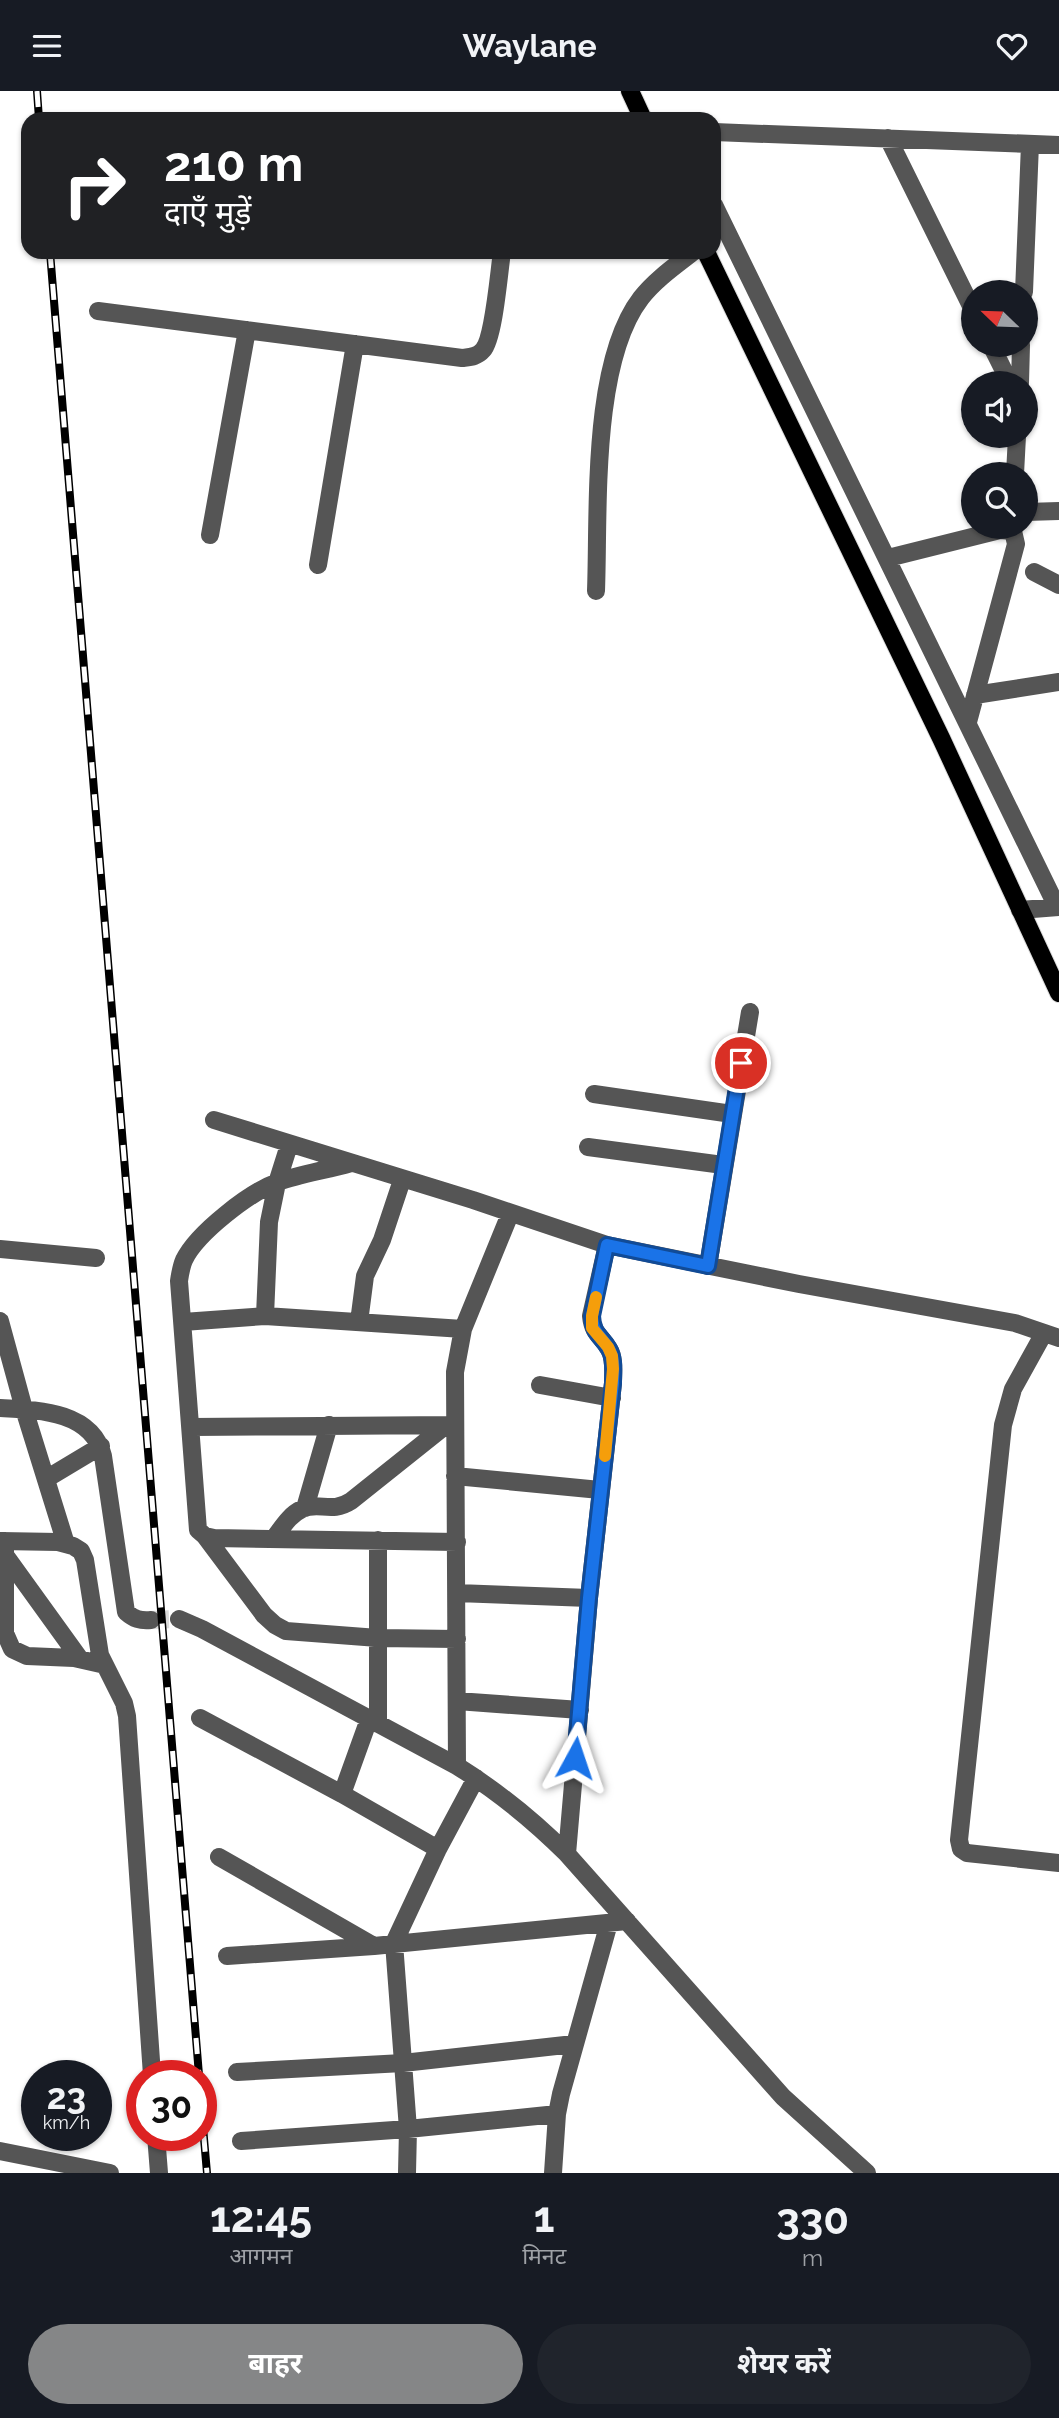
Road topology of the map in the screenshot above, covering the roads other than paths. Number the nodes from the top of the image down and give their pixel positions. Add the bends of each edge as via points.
1 (630, 91) edge
2 (640, 112) edge
3 (721, 132) edge
4 (888, 138) junction
5 (1030, 144) junction
6 (1059, 145) edge
7 (721, 219) edge
8 (501, 259) edge
9 (685, 259) edge
10 (709, 259) edge
11 (1024, 280) edge
12 (961, 286) edge
13 (98, 311) dead end
14 (247, 330) junction
15 (355, 344) junction
16 (1059, 511) edge
17 (1038, 512) edge
18 (210, 535) dead end
19 (964, 539) edge
20 (1015, 539) edge
21 (888, 558) junction
22 (318, 565) dead end
23 (1034, 572) dead end
24 (1059, 585) edge
25 (596, 591) dead end
26 (1059, 683) edge
27 (975, 695) junction
28 (968, 722) junction
29 (1058, 907) edge
30 (1020, 910) junction
31 (1059, 993) edge
32 (750, 1012) dead end
33 (594, 1094) dead end
34 (732, 1114) junction
35 (214, 1121) dead end
36 (289, 1145) junction
37 (588, 1147) dead end
38 (351, 1163) junction
39 (723, 1165) junction
40 (402, 1180) junction
41 (277, 1182) junction
42 (510, 1214) junction
43 (607, 1245) junction
44 (0, 1249) edge
45 (96, 1258) dead end
46 (708, 1266) junction
47 (265, 1316) junction
48 (0, 1321) edge
49 (183, 1322) junction
50 (359, 1322) junction
51 (463, 1329) junction
52 (1051, 1336) edge
53 (540, 1385) dead end
54 (611, 1398) junction
55 (0, 1408) edge
56 (24, 1409) junction
57 (329, 1425) junction
58 (450, 1425) junction
59 (192, 1427) junction
60 (101, 1446) junction
61 (455, 1476) junction
62 (46, 1479) junction
63 (600, 1490) junction
64 (305, 1507) junction
65 (205, 1536) junction
66 (274, 1538) junction
67 (378, 1540) junction
68 (457, 1542) junction
69 (66, 1544) junction
70 (3, 1546) edge
71 (457, 1593) junction
72 (589, 1598) junction
73 (179, 1619) tunnel mouth
74 (151, 1620) tunnel mouth
75 (378, 1639) junction
76 (457, 1639) junction
77 (80, 1659) junction
78 (105, 1665) junction
79 (457, 1701) junction
80 (580, 1710) junction
81 (200, 1718) dead end
82 (373, 1721) junction
83 (457, 1766) junction
84 (477, 1778) junction
85 (342, 1794) junction
86 (438, 1849) junction
87 (567, 1854) junction
88 (219, 1857) dead end
89 (1059, 1863) edge
90 (627, 1921) junction
91 (609, 1923) junction
92 (394, 1944) junction
93 (374, 1946) junction
94 (227, 1956) dead end
95 (574, 2044) junction
96 (151, 2060) edge
97 (403, 2063) junction
98 (237, 2072) dead end
99 (557, 2114) junction
100 (408, 2129) junction
101 (241, 2141) dead end
102 (0, 2151) edge
103 (157, 2151) edge
104 (41, 2166) edge
105 (110, 2173) edge
106 (159, 2173) edge
107 (407, 2173) edge
108 (553, 2173) edge
109 (867, 2173) edge

1 - 2 main road
3 - 4 street
4 - 5 street
4 - 12 street
5 - 6 street
5 - 11 street
7 - 21 street
8 - 15 street via 490,333 485,349 475,356
9 - 25 street via 640,299 608,383 601,443
10 - 30 main road
13 - 14 street
14 - 15 street
14 - 18 street
15 - 22 street
16 - 17 street
19 - 21 street
20 - 27 street
21 - 28 street
23 - 24 street
26 - 27 street
27 - 28 street
28 - 29 street
29 - 30 street
30 - 31 main road
32 - 34 street
33 - 34 street
34 - 39 street
35 - 36 street
36 - 38 street
36 - 41 street
37 - 39 street
38 - 40 street
38 - 41 street
39 - 46 street
40 - 42 street
40 - 50 street via 365,1276
41 - 47 street via 269,1222
41 - 49 street via 243,1201 191,1248 179,1281
42 - 43 street
42 - 51 street
43 - 46 street
43 - 54 street via 592,1328 612,1356
44 - 45 street
46 - 52 street via 1015,1323
47 - 49 street
47 - 50 street
48 - 56 street
49 - 59 street
50 - 51 street
51 - 58 street
52 - 89 street via 1013,1389 1003,1425 959,1840 967,1853
53 - 54 street
54 - 63 street
55 - 56 street
56 - 60 street via 69,1418 95,1435
56 - 62 street
57 - 58 street
57 - 59 street
57 - 64 street
58 - 61 street
58 - 64 street via 345,1505
59 - 65 street via 196,1520
60 - 62 street
60 - 74 street via 126,1612 141,1621
61 - 63 street
61 - 68 street
62 - 69 street
63 - 72 street
64 - 66 street
65 - 66 street
65 - 75 street via 275,1625 299,1634
66 - 67 street
67 - 68 street
67 - 75 street
68 - 71 street
69 - 70 street
69 - 78 street via 81,1551 85,1560
70 - 77 street
70 - 77 street via 5,1633 12,1649 27,1655
71 - 72 street
71 - 76 street
72 - 80 street
73 - 82 street
75 - 76 street
75 - 82 street
76 - 79 street
77 - 78 street
78 - 96 street via 127,1716
79 - 80 street
79 - 83 street
80 - 87 street
81 - 85 street
82 - 83 street
82 - 85 street
83 - 84 street
84 - 86 street
84 - 87 street
85 - 86 street
86 - 92 street
87 - 90 street
88 - 93 street
90 - 91 street
90 - 109 street via 783,2097
91 - 92 street
91 - 95 street
92 - 93 street
92 - 97 street
93 - 94 street
95 - 97 street
95 - 99 street
97 - 98 street
97 - 100 street
99 - 100 street
99 - 108 street
100 - 101 street
100 - 107 street
102 - 104 street
103 - 106 street
104 - 105 street

